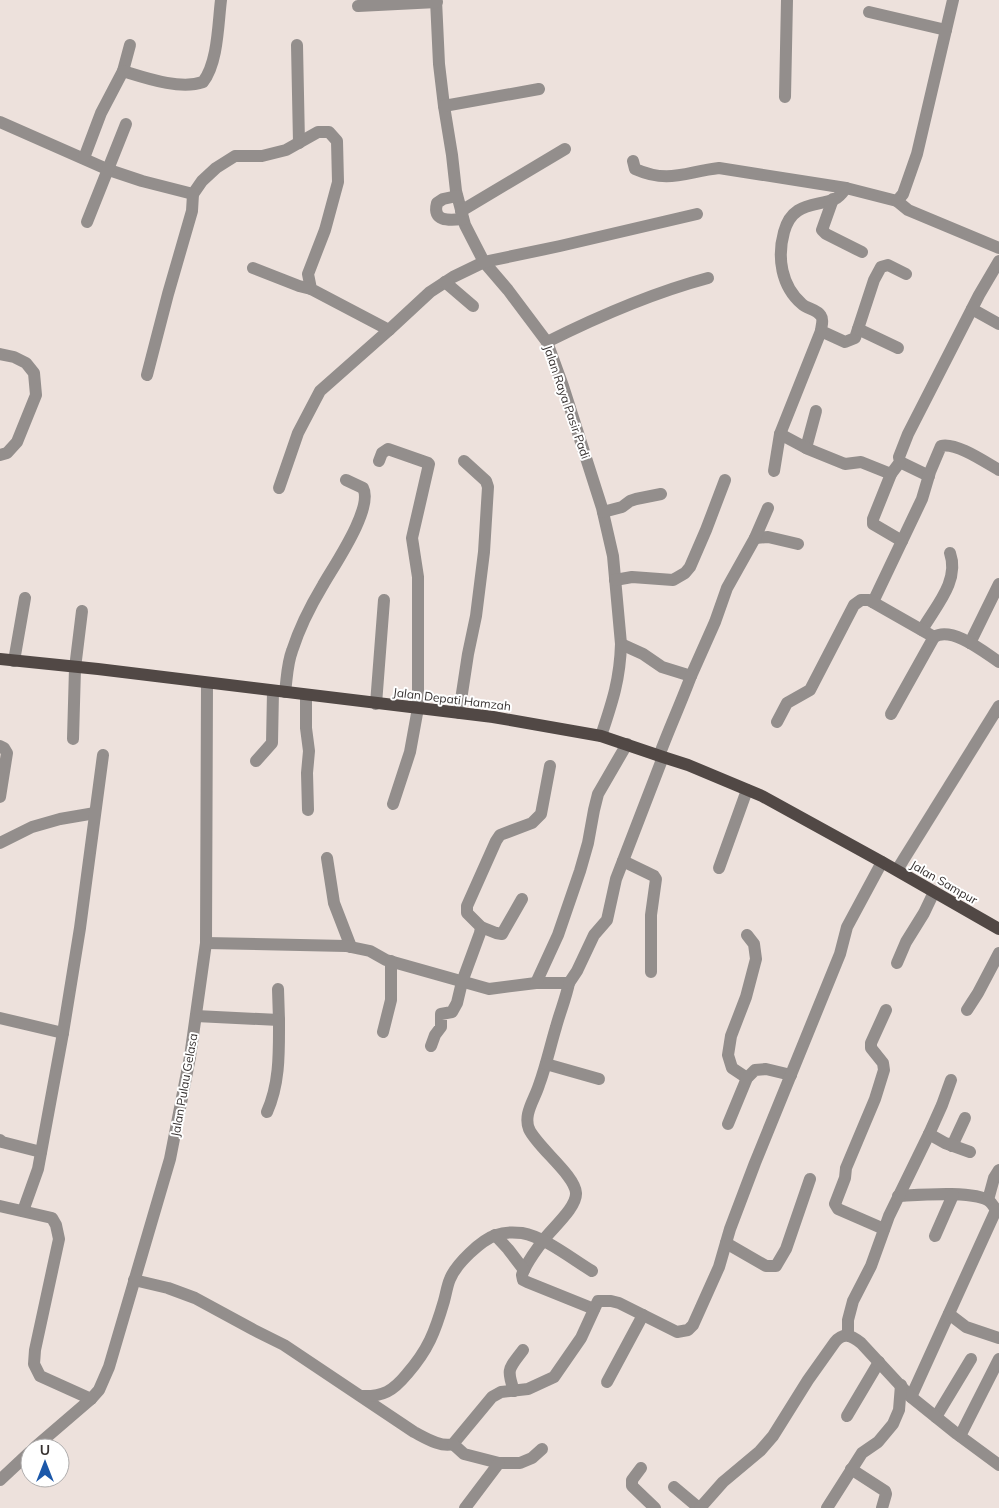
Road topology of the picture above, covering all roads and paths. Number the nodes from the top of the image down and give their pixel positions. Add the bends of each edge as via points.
1 (221, 0) edge
2 (787, 0) edge
3 (953, 0) edge
4 (437, 1) edge
5 (358, 6) dead end
6 (869, 12) dead end
7 (946, 30) junction
8 (130, 45) dead end
9 (297, 45) dead end
10 (123, 71) junction
11 (539, 89) dead end
12 (785, 97) dead end
13 (444, 106) junction
14 (0, 122) edge
15 (126, 124) dead end
16 (299, 143) junction
17 (565, 149) dead end
18 (84, 158) junction
19 (634, 160) dead end
20 (109, 170) junction
21 (846, 188) junction
22 (192, 194) junction
23 (457, 196) junction
24 (833, 200) junction
25 (897, 201) junction
26 (697, 214) dead end
27 (462, 215) junction
28 (87, 222) dead end
29 (999, 248) edge
30 (862, 252) dead end
31 (999, 261) edge
32 (484, 262) junction
33 (253, 268) dead end
34 (906, 274) dead end
35 (708, 278) dead end
36 (445, 282) junction
37 (311, 288) junction
38 (473, 306) dead end
39 (972, 309) junction
40 (999, 324) edge
41 (858, 329) junction
42 (389, 330) junction
43 (821, 331) junction
44 (547, 342) junction
45 (898, 348) dead end
46 (0, 354) edge
47 (147, 375) dead end
48 (816, 411) dead end
49 (780, 434) junction
50 (806, 448) junction
51 (0, 455) edge
52 (379, 461) dead end
53 (464, 462) dead end
54 (900, 462) junction
55 (999, 470) edge
56 (774, 471) dead end
57 (891, 474) junction
58 (929, 476) junction
59 (346, 480) dead end
60 (724, 480) dead end
61 (278, 488) dead end
62 (661, 494) dead end
63 (768, 508) dead end
64 (603, 512) junction
65 (755, 538) junction
66 (902, 541) junction
67 (798, 544) dead end
68 (950, 553) dead end
69 (615, 580) junction
70 (999, 584) edge
71 (25, 598) dead end
72 (384, 600) dead end
73 (872, 602) junction
74 (82, 611) dead end
75 (922, 630) junction
76 (934, 637) junction
77 (970, 643) junction
78 (621, 644) junction
79 (0, 659) edge
80 (14, 661) junction
81 (999, 662) edge
82 (74, 668) junction
83 (691, 676) junction
84 (207, 683) junction
85 (279, 692) junction
86 (306, 695) junction
87 (376, 704) junction
88 (999, 706) edge
89 (418, 708) junction
90 (460, 713) junction
91 (891, 714) dead end
92 (777, 722) dead end
93 (601, 736) junction
94 (73, 738) dead end
95 (627, 744) junction
96 (0, 746) edge
97 (103, 755) dead end
98 (661, 757) junction
99 (256, 761) dead end
100 (550, 766) dead end
101 (747, 790) junction
102 (0, 797) edge
103 (393, 804) dead end
104 (308, 810) dead end
105 (95, 813) junction
106 (0, 843) edge
107 (327, 858) dead end
108 (879, 860) junction
109 (623, 861) junction
110 (720, 868) dead end
111 (897, 870) junction
112 (934, 892) junction
113 (522, 899) dead end
114 (481, 927) junction
115 (999, 929) edge
116 (747, 935) dead end
117 (206, 943) junction
118 (351, 947) junction
119 (999, 953) edge
120 (391, 961) junction
121 (897, 963) dead end
122 (650, 972) dead end
123 (462, 982) junction
124 (536, 983) junction
125 (569, 983) junction
126 (278, 989) dead end
127 (886, 1010) dead end
128 (967, 1010) dead end
129 (196, 1016) junction
130 (0, 1018) edge
131 (279, 1020) junction
132 (383, 1032) dead end
133 (63, 1033) junction
134 (431, 1046) dead end
135 (546, 1064) junction
136 (791, 1075) junction
137 (747, 1078) junction
138 (599, 1079) dead end
139 (951, 1080) dead end
140 (267, 1112) dead end
141 (965, 1118) dead end
142 (728, 1124) dead end
143 (928, 1134) junction
144 (0, 1140) edge
145 (952, 1146) junction
146 (41, 1152) junction
147 (970, 1152) dead end
148 (999, 1170) edge
149 (810, 1179) dead end
150 (953, 1195) junction
151 (898, 1196) junction
152 (988, 1200) junction
153 (0, 1206) edge
154 (23, 1212) junction
155 (996, 1221) edge
156 (884, 1229) junction
157 (494, 1235) junction
158 (935, 1236) dead end
159 (543, 1241) junction
160 (726, 1243) junction
161 (524, 1270) junction
162 (592, 1271) dead end
163 (134, 1280) junction
164 (594, 1309) junction
165 (949, 1314) junction
166 (643, 1315) junction
167 (848, 1335) junction
168 (999, 1338) edge
169 (523, 1350) dead end
170 (971, 1359) dead end
171 (999, 1359) edge
172 (879, 1362) junction
173 (608, 1382) dead end
174 (901, 1385) junction
175 (514, 1391) junction
176 (361, 1396) junction
177 (911, 1397) junction
178 (91, 1399) junction
179 (847, 1416) dead end
180 (936, 1417) junction
181 (960, 1436) junction
182 (46, 1438) edge
183 (453, 1444) junction
184 (542, 1449) dead end
185 (20, 1461) edge
186 (499, 1462) junction
187 (999, 1465) edge
188 (641, 1468) dead end
189 (851, 1469) junction
190 (0, 1480) edge
191 (674, 1487) dead end
192 (464, 1508) edge
193 (655, 1508) edge
194 (699, 1508) edge
195 (827, 1508) edge
196 (882, 1508) edge

1 - 10 street via 213,61 203,82 184,85
2 - 12 street
3 - 7 street
4 - 5 street
4 - 13 street, Jalan Raya Pasir Padi
6 - 7 street
7 - 25 street via 918,154 903,194
8 - 10 street
9 - 16 street
10 - 18 street via 101,112
11 - 13 street
13 - 23 street, Jalan Raya Pasir Padi
14 - 18 street
15 - 20 street
16 - 22 street via 262,156 235,156 216,168
16 - 37 street via 318,132 329,132 337,141 338,182 325,230 308,274
17 - 27 street
18 - 20 street
19 - 21 street via 635,169 658,177 676,178 719,168
20 - 22 street
20 - 28 street
21 - 24 street
21 - 25 street
22 - 47 street via 192,211
23 - 27 street, Jalan Raya Pasir Padi
23 - 27 street via 437,203 437,213 447,221
24 - 30 street via 822,230
24 - 43 street via 810,204 797,212 786,224 780,245 781,264 788,286 803,305 821,315
25 - 29 street via 908,210
26 - 32 street
27 - 32 street, Jalan Raya Pasir Padi
31 - 39 street
32 - 36 street
32 - 44 street, Jalan Raya Pasir Padi
33 - 37 street
34 - 41 street via 888,265 881,267
35 - 44 street via 640,299
36 - 38 street
36 - 42 street
37 - 42 street
39 - 40 street
39 - 54 street via 908,434
41 - 43 street via 854,338 845,342
41 - 45 street
42 - 61 street via 320,391 298,433
43 - 49 street
44 - 64 street, Jalan Raya Pasir Padi
46 - 51 street via 26,363 34,373 36,395 17,442 8,453
48 - 50 street
49 - 50 street
49 - 56 street
50 - 57 street via 845,464 861,462
52 - 89 street via 388,449 429,464 412,538 418,585
53 - 90 street via 486,481 488,487 484,552
54 - 57 street
54 - 58 street
55 - 58 street via 946,444 941,446
57 - 66 street via 873,521
58 - 66 street
59 - 85 street via 363,488 366,493 364,502 352,536 323,584 291,652
60 - 69 street via 706,530 685,573 673,580 632,577
62 - 64 street via 636,498 622,507
63 - 65 street
64 - 69 street, Jalan Raya Pasir Padi
65 - 67 street via 768,537
65 - 83 street via 727,588
66 - 73 street
68 - 75 street via 954,572
69 - 78 street, Jalan Raya Pasir Padi
70 - 77 street
71 - 80 street
72 - 87 street
73 - 75 street
73 - 92 street via 861,600 854,605 810,690 788,703
74 - 82 street
75 - 76 street
76 - 77 street via 946,633
76 - 91 street
77 - 81 street
78 - 83 street via 662,667
78 - 93 street, Jalan Raya Pasir Padi via 617,690
79 - 80 main road, Jalan Depati Hamzah
80 - 82 main road, Jalan Depati Hamzah
82 - 84 main road, Jalan Depati Hamzah
82 - 94 street
83 - 98 street via 671,722
84 - 85 main road, Jalan Depati Hamzah
84 - 117 street, Jalan Pulau Gelasa
85 - 86 main road, Jalan Depati Hamzah
85 - 99 street via 272,743
86 - 87 main road, Jalan Depati Hamzah
86 - 104 street
87 - 89 main road, Jalan Depati Hamzah
88 - 111 street
89 - 90 main road, Jalan Depati Hamzah
89 - 103 street via 410,752
90 - 93 main road, Jalan Depati Hamzah
93 - 95 main road, Jalan Depati Hamzah
95 - 98 main road, Jalan Depati Hamzah
95 - 124 street via 598,794 580,871 558,935
96 - 102 street via 6,753
97 - 105 street
98 - 101 main road, Jalan Depati Hamzah
98 - 109 street
100 - 114 street via 541,814 532,823 500,835 467,906 467,913
101 - 108 main road, Jalan Depati Hamzah
101 - 110 street
105 - 106 street via 32,827
105 - 133 street
107 - 118 street via 334,903
108 - 111 main road, Jalan Sampur
108 - 136 street via 847,927 840,954
109 - 122 street via 656,880 650,915
109 - 125 street via 608,920 594,935
111 - 112 main road, Jalan Sampur
112 - 115 main road, Jalan Sampur
112 - 121 street
113 - 114 street via 502,934
114 - 123 street
116 - 137 street via 754,944 756,960 728,1055 732,1068
117 - 118 street
117 - 129 street, Jalan Pulau Gelasa
118 - 120 street via 370,951
119 - 128 street
120 - 123 street
120 - 132 street via 391,1000
123 - 124 street via 489,989
123 - 134 street via 454,1010 441,1014 441,1027
124 - 125 street
125 - 135 street
126 - 131 street
127 - 156 street via 871,1043 884,1070 835,1204 838,1209
129 - 131 street
129 - 163 street, Jalan Pulau Gelasa via 170,1159
130 - 133 street
131 - 140 street via 278,1077
133 - 146 street
135 - 138 street
135 - 159 street via 530,1108 529,1129 576,1192 566,1215
136 - 137 street via 766,1069 755,1070
136 - 160 street
137 - 142 street
139 - 143 street
141 - 145 street
143 - 145 street
143 - 151 street
144 - 146 street
145 - 147 street
146 - 154 street
148 - 152 street
149 - 160 street via 786,1248 776,1266 766,1266
150 - 151 street
150 - 152 street
150 - 158 street
151 - 156 street
152 - 155 street via 996,1210
153 - 154 street
154 - 178 street via 52,1218 59,1239 34,1364 40,1376
155 - 165 street
156 - 167 street via 871,1266 853,1301
157 - 159 street via 508,1232
157 - 161 street
157 - 176 street via 471,1252 450,1278 428,1347 418,1362 389,1392
159 - 161 street
159 - 162 street
160 - 166 street via 719,1267 688,1330 677,1332
161 - 164 street via 523,1280
163 - 176 street via 195,1298 284,1345
163 - 178 street, Jalan Pulau Gelasa via 109,1367 99,1390
164 - 166 street via 598,1301 611,1301
164 - 175 street via 581,1338 554,1377 528,1389
165 - 168 street via 966,1327
165 - 177 street
166 - 173 street
167 - 172 street via 861,1343
167 - 194 street via 840,1336 835,1342 773,1436
169 - 175 street via 509,1371
170 - 180 street
171 - 181 street
172 - 174 street
172 - 179 street
174 - 177 street
174 - 189 street via 899,1410 893,1424
175 - 183 street via 492,1397
176 - 183 street via 414,1432 444,1444
177 - 180 street
178 - 182 street, Jalan Pulau Gelasa
180 - 181 street
181 - 187 street
183 - 186 street via 464,1454
184 - 186 street via 520,1463
185 - 190 street
186 - 192 street
188 - 193 street via 632,1480 632,1486
189 - 195 street
189 - 196 street via 885,1491
191 - 194 street

